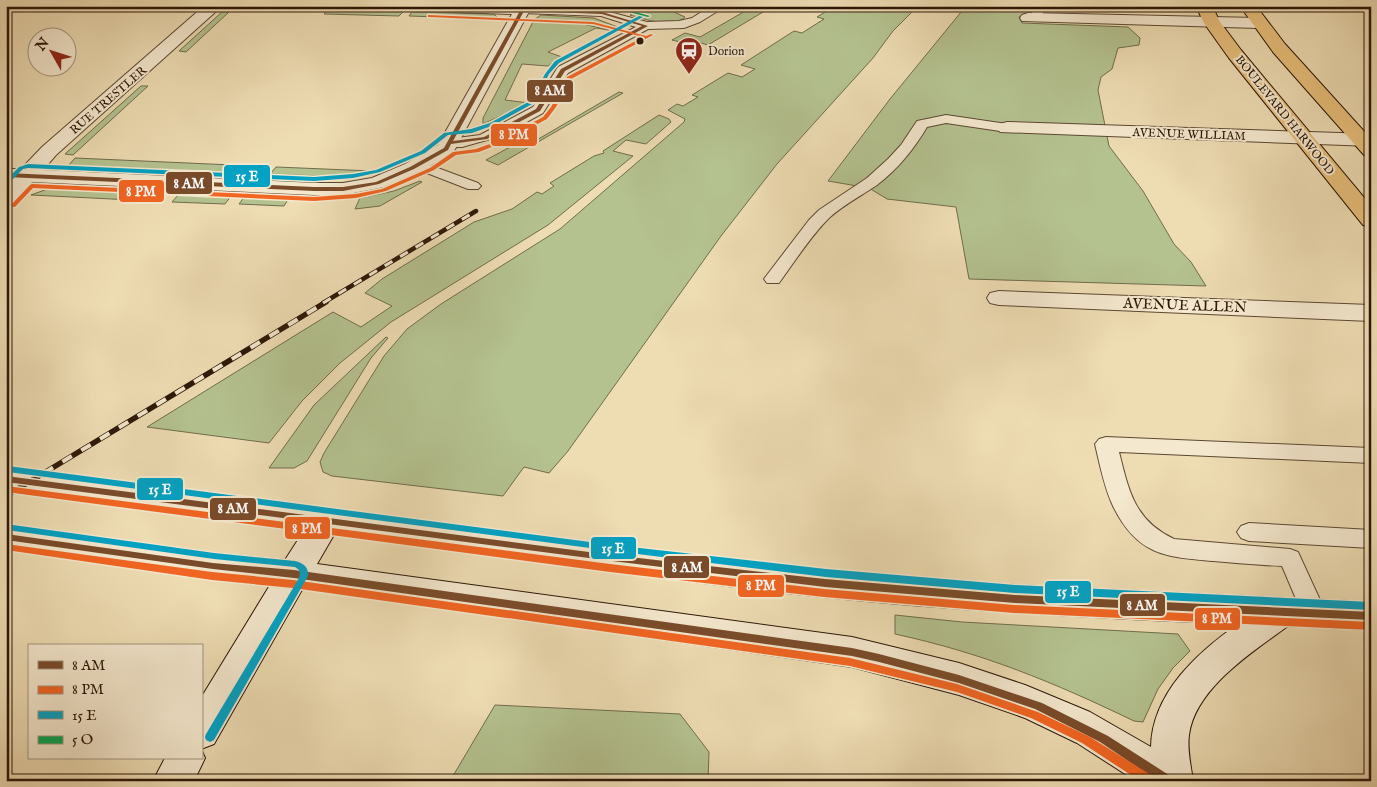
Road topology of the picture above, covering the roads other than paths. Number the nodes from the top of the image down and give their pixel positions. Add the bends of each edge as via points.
1 (214, 6) edge
2 (430, 6) edge
3 (720, 6) edge
4 (1204, 6) edge
5 (1248, 6) edge
6 (524, 8) edge
7 (1035, 14) edge
8 (1212, 22) junction
9 (1258, 23) junction
10 (646, 26) junction
11 (1007, 128) joint
12 (1303, 138) junction
13 (450, 143) junction
14 (1367, 143) edge
15 (419, 165) junction
16 (6, 175) edge
17 (28, 176) junction
18 (473, 186) dead end
19 (6, 199) edge
20 (1371, 220) edge
21 (772, 279) dead end
22 (999, 298) dead end
23 (1371, 313) edge
24 (1371, 456) edge
25 (6, 479) edge
26 (326, 520) junction
27 (1249, 532) dead end
28 (6, 537) edge
29 (1371, 539) edge
30 (294, 574) junction
31 (1298, 613) junction
32 (1371, 616) edge
33 (202, 730) edge
34 (185, 760) edge
35 (173, 781) edge
36 (1168, 781) edge
37 (1173, 781) edge

1 - 17 street, RUE TRESTLER via 50,151
2 - 6 street
3 - 10 lane via 680,25
4 - 8 highway, BOULEVARD HARWOOD
5 - 9 highway
6 - 10 lane via 602,13
6 - 13 street
7 - 8 street
8 - 9 street
8 - 12 highway, BOULEVARD HARWOOD
9 - 14 highway
10 - 13 lane via 562,70 556,75 543,106 538,110 482,140
11 - 12 street, AVENUE WILLIAM
11 - 21 lane via 946,119 922,124 907,148 886,168 815,223
12 - 14 street, AVENUE WILLIAM
12 - 20 highway, BOULEVARD HARWOOD
13 - 15 street via 441,153
15 - 17 street via 378,183 343,189
15 - 18 lane
16 - 17 street
17 - 19 street, RUE TRESTLER
22 - 23 street, AVENUE ALLEN
24 - 31 lane via 1106,444 1121,499 1128,515 1141,531 1170,548 1290,558
25 - 26 street
26 - 30 street
26 - 31 street via 662,565 882,589 1119,606
27 - 29 lane
28 - 30 street
30 - 33 street
30 - 36 street via 788,642 912,666 1021,700 1063,717 1111,742
31 - 32 street
31 - 37 street via 1224,654 1202,674 1187,694 1172,727
34 - 35 street

